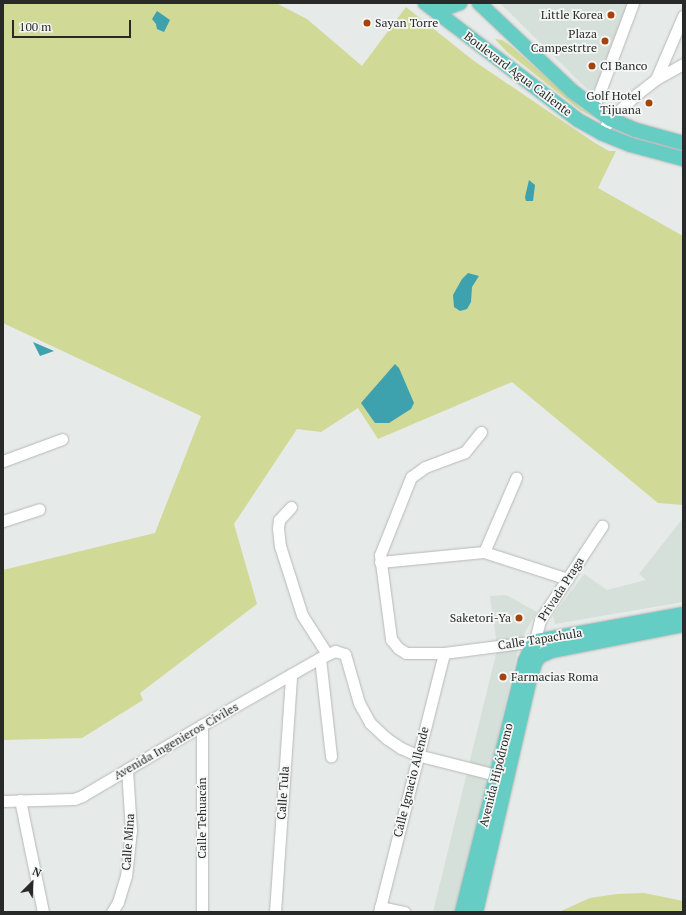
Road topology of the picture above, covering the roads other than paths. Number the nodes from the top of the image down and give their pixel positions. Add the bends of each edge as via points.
1 (425, 3) edge
2 (432, 3) edge
3 (460, 3) edge
4 (479, 3) edge
5 (633, 3) edge
6 (683, 16) edge
7 (683, 64) edge
8 (656, 79) junction
9 (594, 107) junction
10 (610, 119) junction
11 (601, 133) junction
12 (683, 143) edge
13 (683, 159) edge
14 (481, 432) dead end
15 (62, 439) dead end
16 (3, 461) edge
17 (516, 478) dead end
18 (290, 508) dead end
19 (39, 509) dead end
20 (3, 521) edge
21 (602, 526) dead end
22 (484, 552) junction
23 (380, 562) junction
24 (568, 579) junction
25 (683, 614) edge
26 (683, 625) edge
27 (537, 641) junction
28 (444, 653) junction
29 (323, 656) junction
30 (540, 656) junction
31 (291, 675) junction
32 (202, 725) junction
33 (417, 755) junction
34 (331, 756) dead end
35 (127, 769) junction
36 (502, 777) junction
37 (20, 800) junction
38 (3, 801) edge
39 (380, 910) edge
40 (43, 912) edge
41 (112, 912) edge
42 (202, 912) edge
43 (275, 912) edge
44 (404, 912) edge
45 (462, 912) edge
46 (476, 912) edge

1 - 11 main road, Boulevard Agua Caliente via 578,120
2 - 3 main road via 450,7
4 - 9 main road, Boulevard Agua Caliente via 572,91
5 - 9 street
6 - 8 street
7 - 8 street
8 - 10 street
9 - 10 main road, Boulevard Agua Caliente
10 - 11 street
10 - 12 main road, Boulevard Agua Caliente via 636,130
11 - 13 main road, Boulevard Agua Caliente via 631,145
14 - 23 street via 465,452 425,467 411,477 383,546
15 - 16 street
17 - 22 street
18 - 29 street via 279,520 280,546 302,615
19 - 20 street
21 - 24 street, Privada Praga
22 - 23 street
22 - 24 street
23 - 28 street, Calle Tapachula via 391,639 406,653
24 - 27 street, Privada Praga via 540,620
25 - 27 main road, Calle Tapachula
26 - 30 main road, Calle Tapachula via 552,651
27 - 28 street, Calle Tapachula
27 - 30 street, Privada Praga
27 - 36 main road, Avenida Hipódromo via 527,655
28 - 33 street, Calle Ignacio Allende
29 - 31 street, Avenida Ingenieros Civiles
29 - 33 street, Avenida Ingenieros Civiles via 341,651 348,661 353,686 370,723 386,738
29 - 34 street
30 - 36 main road, Avenida Hipódromo via 533,668
31 - 32 street, Avenida Ingenieros Civiles
31 - 43 street, Calle Tula
32 - 35 street, Avenida Ingenieros Civiles
32 - 42 street, Calle Tehuacán
33 - 36 street
33 - 39 street, Calle Ignacio Allende
35 - 37 street, Avenida Ingenieros Civiles via 74,799
35 - 41 street, Calle Mina via 131,830 126,876
36 - 45 main road, Avenida Hipódromo
36 - 46 main road, Avenida Hipódromo
37 - 38 street, Avenida Ingenieros Civiles
37 - 40 street
39 - 44 street

